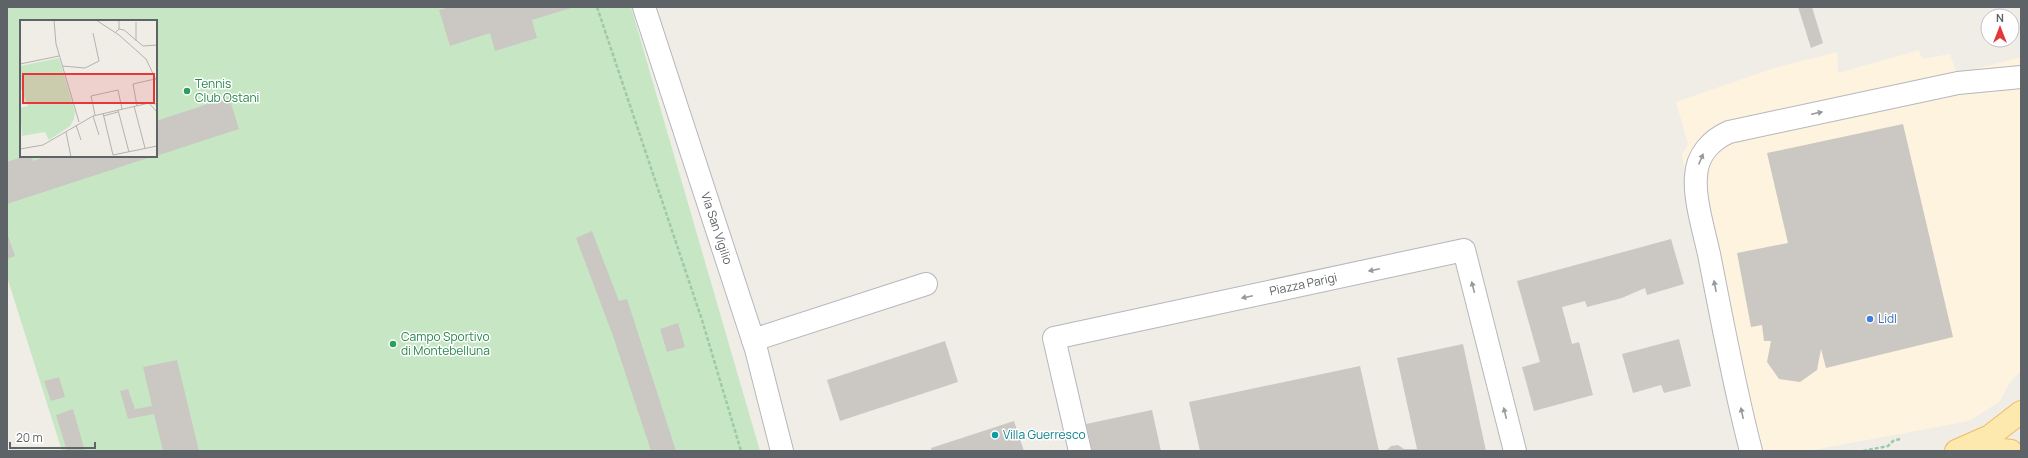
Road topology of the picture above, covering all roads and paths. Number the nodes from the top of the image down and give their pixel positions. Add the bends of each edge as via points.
1 (597, 7) edge
2 (644, 7) edge
3 (2021, 77) edge
4 (926, 284) dead end
5 (753, 340) junction
6 (2021, 412) edge
7 (1900, 440) dead end
8 (741, 451) edge
9 (782, 451) edge
10 (1080, 451) edge
11 (1515, 451) edge
12 (1751, 451) edge
13 (1863, 451) edge
14 (1956, 451) edge
15 (1967, 451) edge
16 (2011, 451) edge

1 - 8 path via 702,320
2 - 5 street, Via San Vigilio
12 -> 3 street via 1716,293 1696,187 1697,168 1703,153 1715,140 1729,132 1958,83
4 - 5 street
5 - 9 street, Via San Vigilio
6 - 14 main road via 1990,436
7 - 13 path via 1893,441 1888,446
11 -> 10 street, Piazza Parigi via 1464,250 1054,338
15 - 16 main road

